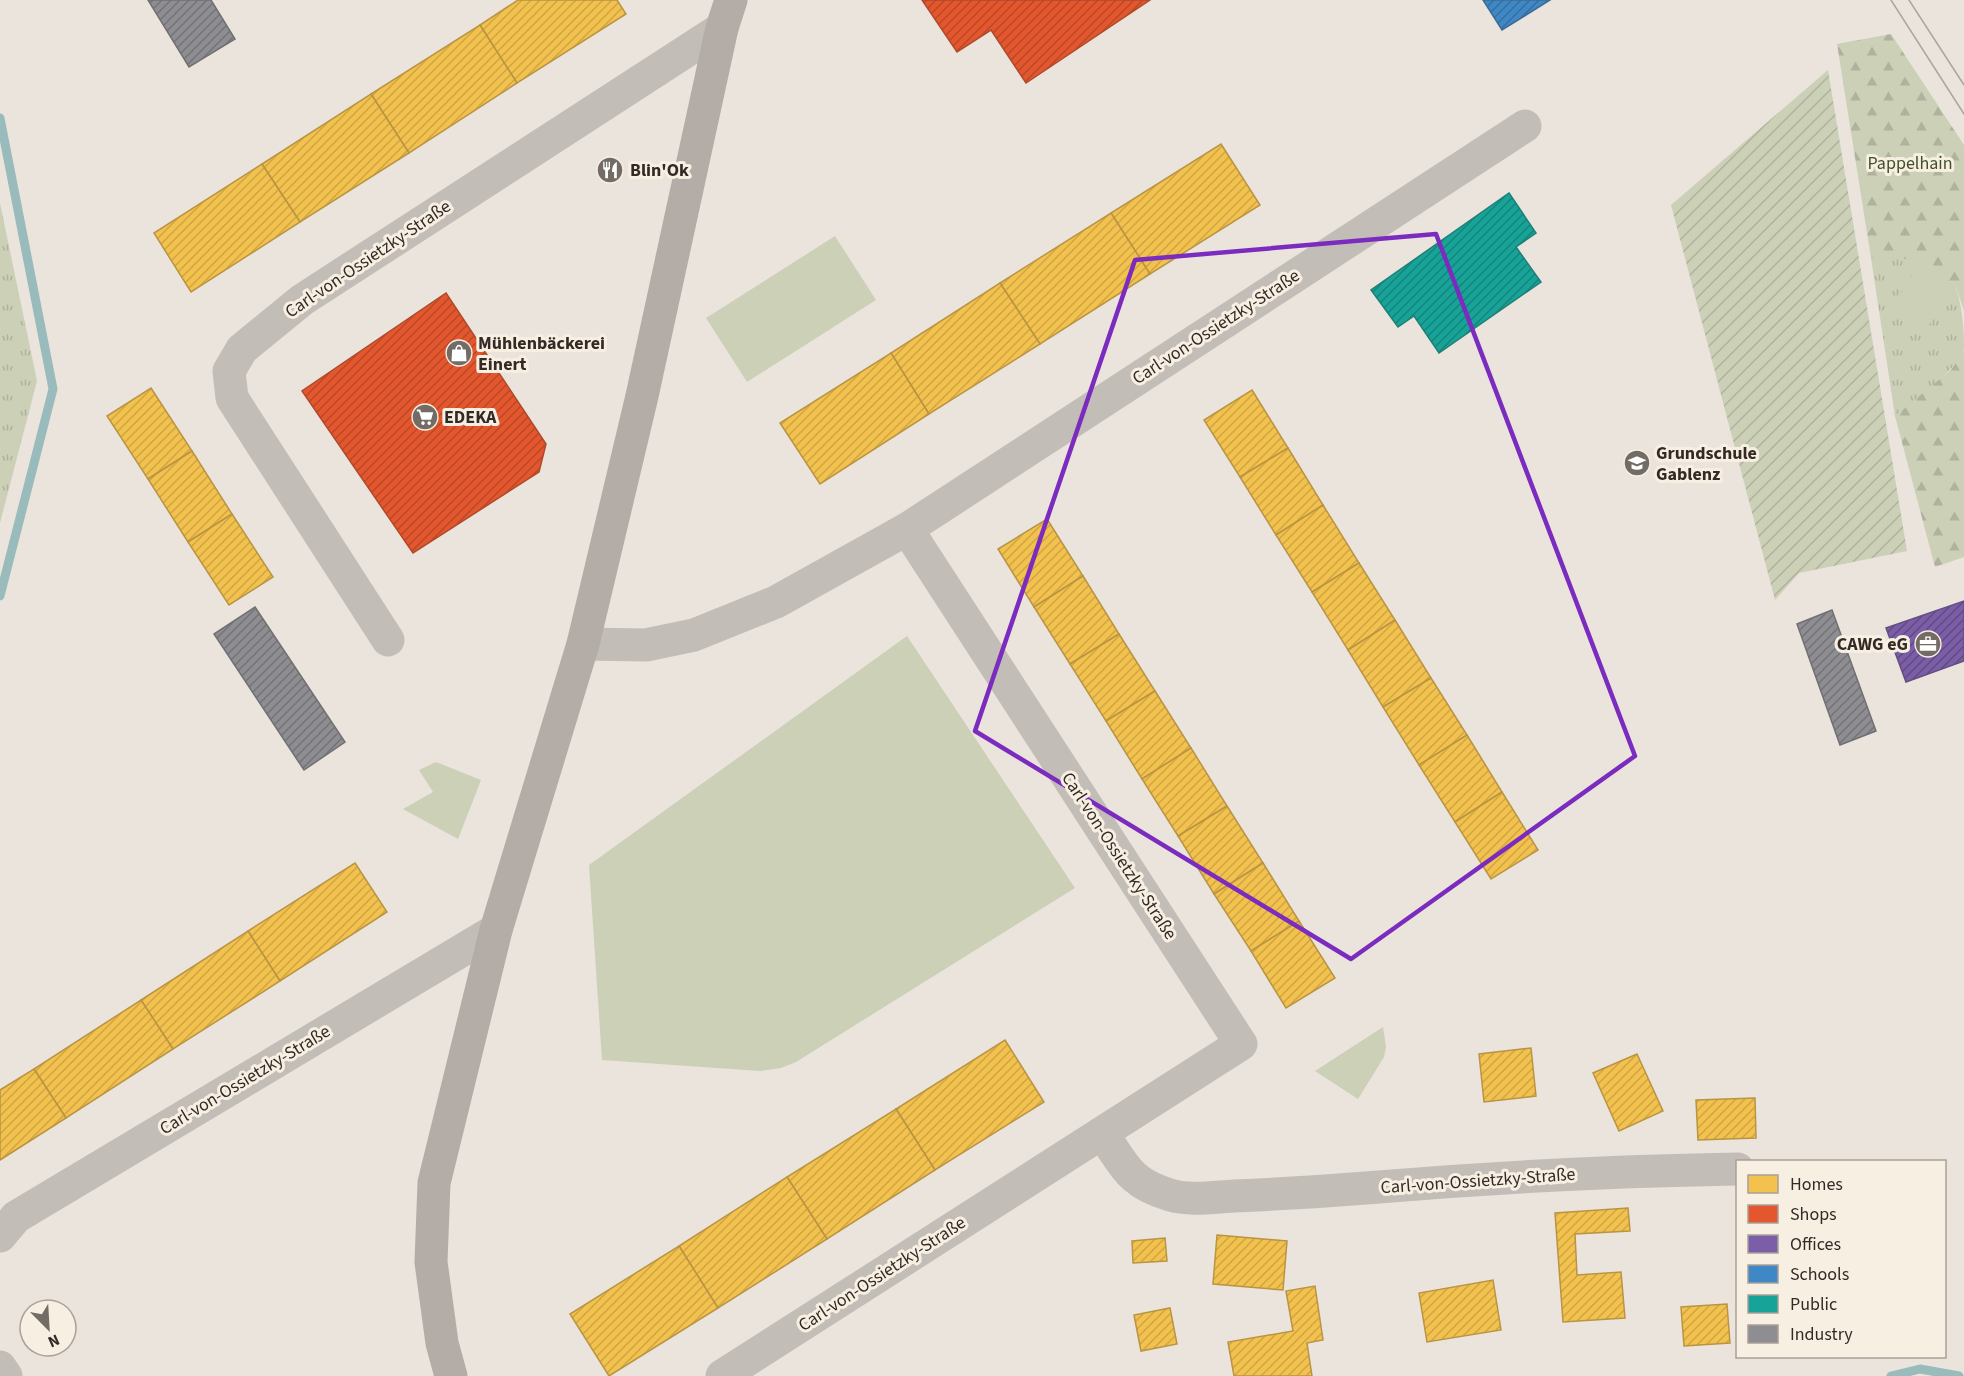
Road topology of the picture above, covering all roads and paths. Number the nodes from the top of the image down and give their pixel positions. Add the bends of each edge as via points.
1 (726, 14) edge
2 (1525, 126) dead end
3 (907, 529) junction
4 (388, 640) dead end
5 (583, 644) junction
6 (496, 930) junction
7 (1102, 1133) junction
8 (1736, 1169) edge
9 (0, 1236) edge
10 (0, 1367) edge
11 (6, 1376) edge
12 (451, 1376) edge
13 (722, 1376) edge

1 - 4 street, Carl-von-Ossietzky-Straße via 302,300 242,349 229,371 232,398
1 - 5 street, Carl-von-Ossietzky-Straße
2 - 3 street, Carl-von-Ossietzky-Straße
3 - 5 street, Carl-von-Ossietzky-Straße via 776,602 694,634 646,645
3 - 7 street, Carl-von-Ossietzky-Straße via 1241,1044
5 - 6 street, Carl-von-Ossietzky-Straße
6 - 9 street, Carl-von-Ossietzky-Straße via 15,1217
6 - 12 street, Carl-von-Ossietzky-Straße via 434,1183 431,1262 442,1343
7 - 8 street, Carl-von-Ossietzky-Straße via 1139,1182 1173,1196 1195,1198 1463,1180
7 - 13 street, Carl-von-Ossietzky-Straße
10 - 11 street

